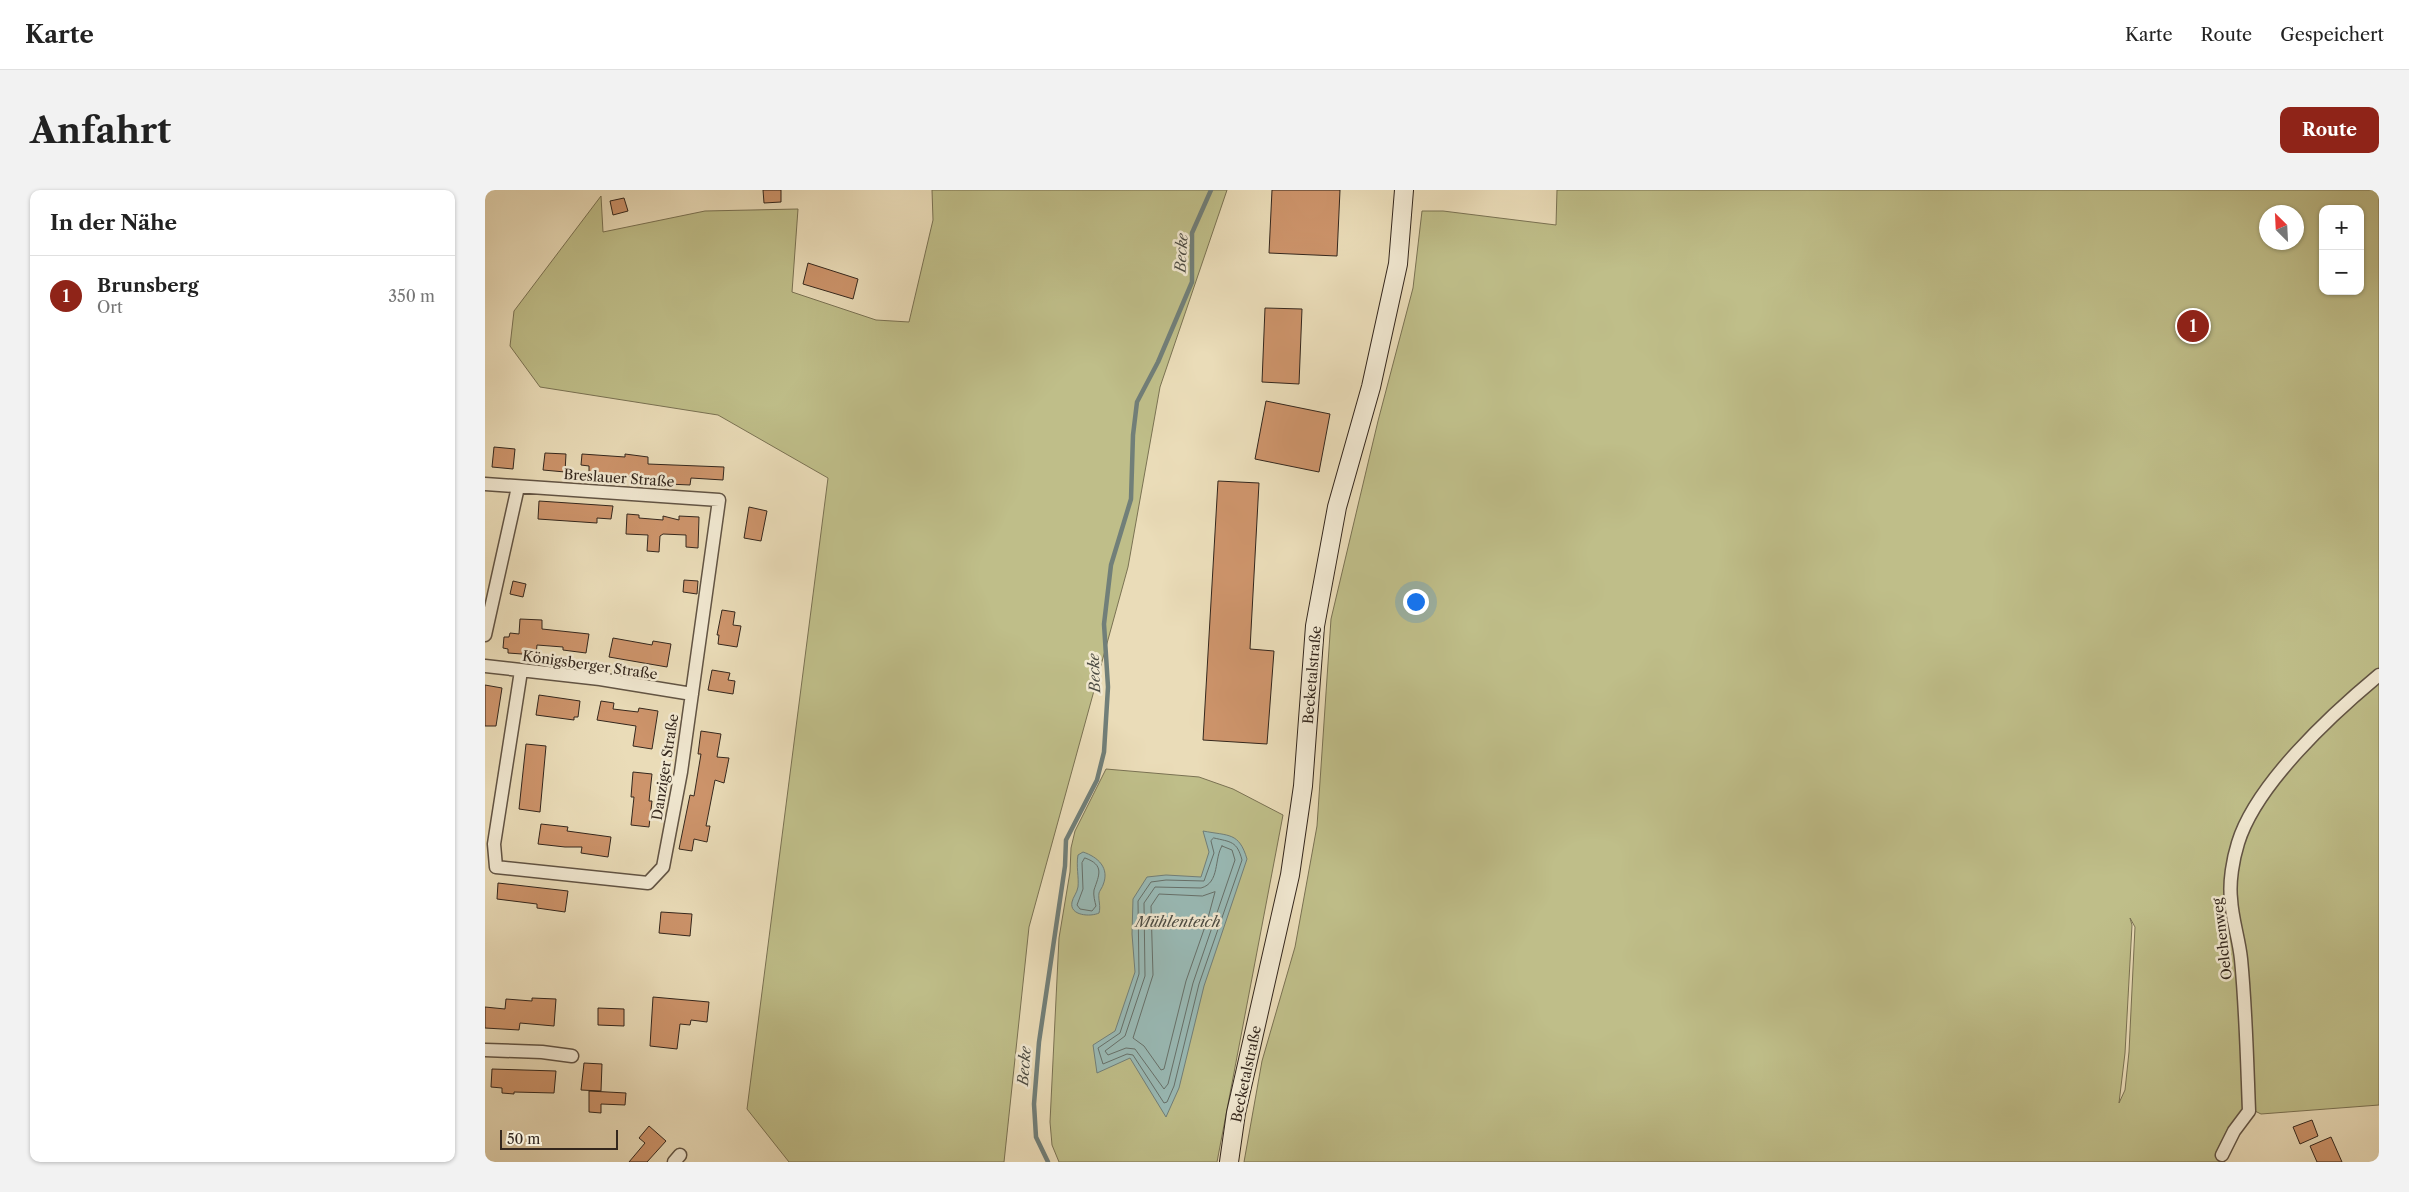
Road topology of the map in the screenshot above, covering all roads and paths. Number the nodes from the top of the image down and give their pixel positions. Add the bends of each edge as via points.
1 (1404, 190) edge
2 (485, 484) edge
3 (517, 486) junction
4 (719, 500) joint
5 (485, 635) edge
6 (485, 666) edge
7 (521, 671) junction
8 (2379, 675) edge
9 (691, 694) junction
10 (485, 1050) edge
11 (571, 1056) dead end
12 (2222, 1155) dead end
13 (1229, 1162) edge

1 - 13 main road, Becketalstraße via 1398,264 1371,387 1337,506 1315,626 1303,786 1290,875 1236,1113
2 - 3 street, Breslauer Straße
3 - 4 street, Breslauer Straße
3 - 5 street
4 - 9 street, Danziger Straße
6 - 7 street, Königsberger Straße
7 - 9 street, Königsberger Straße via 600,679
7 - 9 street, Danziger Straße via 494,844 496,867 648,883 663,867 681,772
8 - 12 street, Oelchenweg via 2322,728 2271,784 2253,810 2238,842 2230,897 2241,957 2249,1111
10 - 11 street

